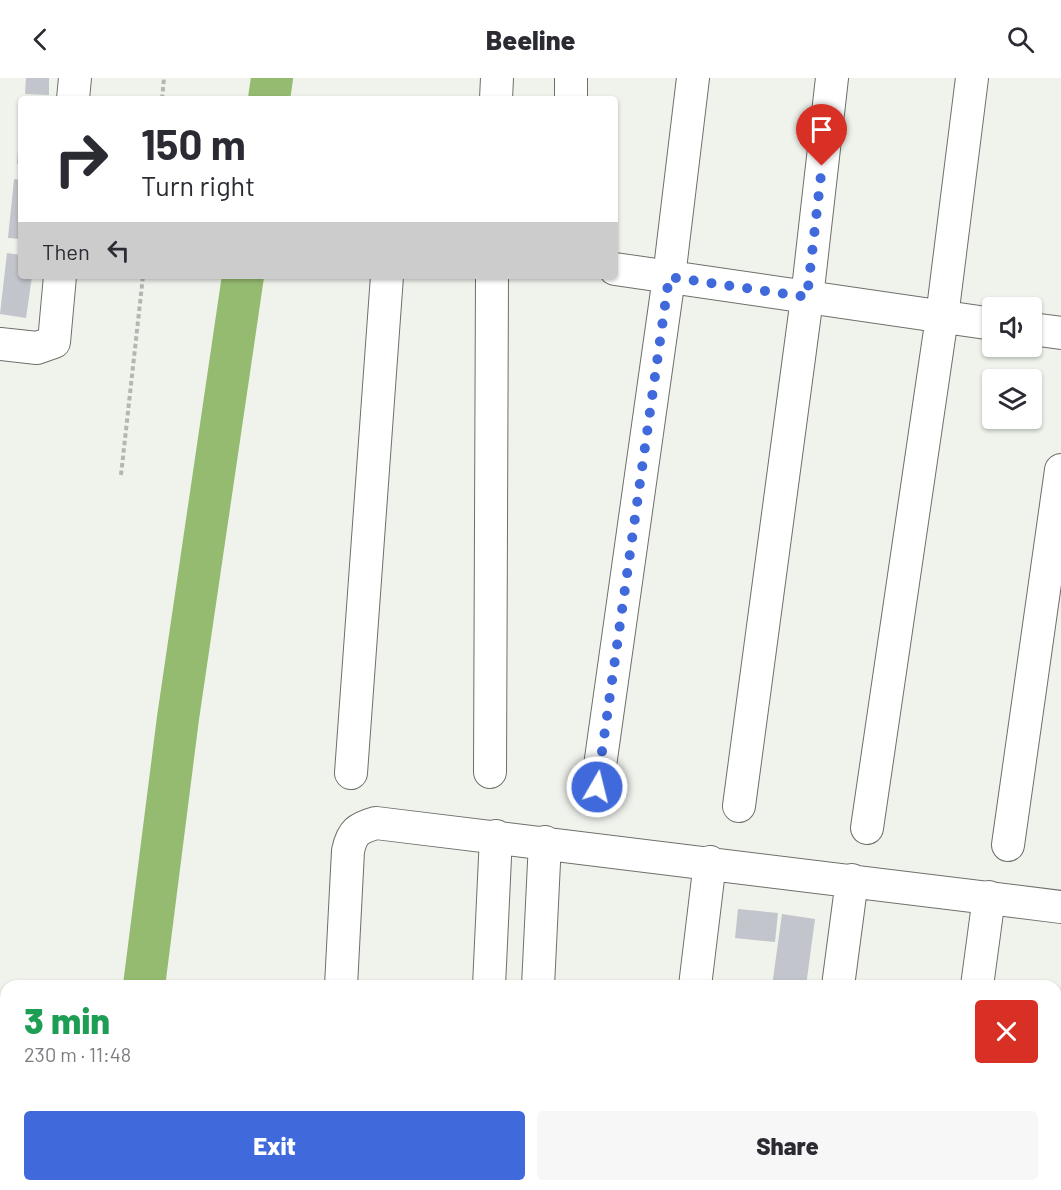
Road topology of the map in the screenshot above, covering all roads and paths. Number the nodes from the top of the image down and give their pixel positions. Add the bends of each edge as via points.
1 (75, 78) edge
2 (164, 78) edge
3 (497, 78) edge
4 (571, 78) edge
5 (693, 78) edge
6 (832, 78) edge
7 (972, 78) edge
8 (73, 96) edge
9 (162, 96) edge
10 (496, 96) edge
11 (571, 96) edge
12 (618, 269) edge
13 (669, 277) junction
14 (60, 279) edge
15 (142, 279) edge
16 (387, 279) edge
17 (492, 279) edge
18 (807, 297) junction
19 (942, 317) junction
20 (982, 322) edge
21 (1042, 330) edge
22 (1061, 333) edge
23 (0, 344) edge
24 (1061, 470) edge
25 (121, 475) dead end
26 (490, 772) dead end
27 (351, 773) dead end
28 (597, 787) dead end
29 (739, 806) dead end
30 (867, 828) dead end
31 (496, 836) junction
32 (545, 842) junction
33 (1008, 845) dead end
34 (710, 862) junction
35 (852, 880) junction
36 (989, 897) junction
37 (1061, 907) edge
38 (341, 980) edge
39 (489, 980) edge
40 (538, 980) edge
41 (695, 980) edge
42 (839, 980) edge
43 (978, 980) edge

1 - 8 street
2 - 9 path
3 - 10 street
4 - 11 street
5 - 13 street
6 - 18 street
7 - 19 street
12 - 13 street
13 - 18 street
13 - 28 street
14 - 23 street via 54,342 37,348
15 - 25 path
16 - 27 street
17 - 26 street
18 - 19 street
18 - 29 street
19 - 20 street
19 - 30 street
21 - 22 street
24 - 33 street
31 - 32 street
31 - 38 street via 396,823 357,828 348,851
31 - 39 street
32 - 34 street
32 - 40 street
34 - 35 street
34 - 41 street
35 - 36 street
35 - 42 street
36 - 37 street
36 - 43 street

